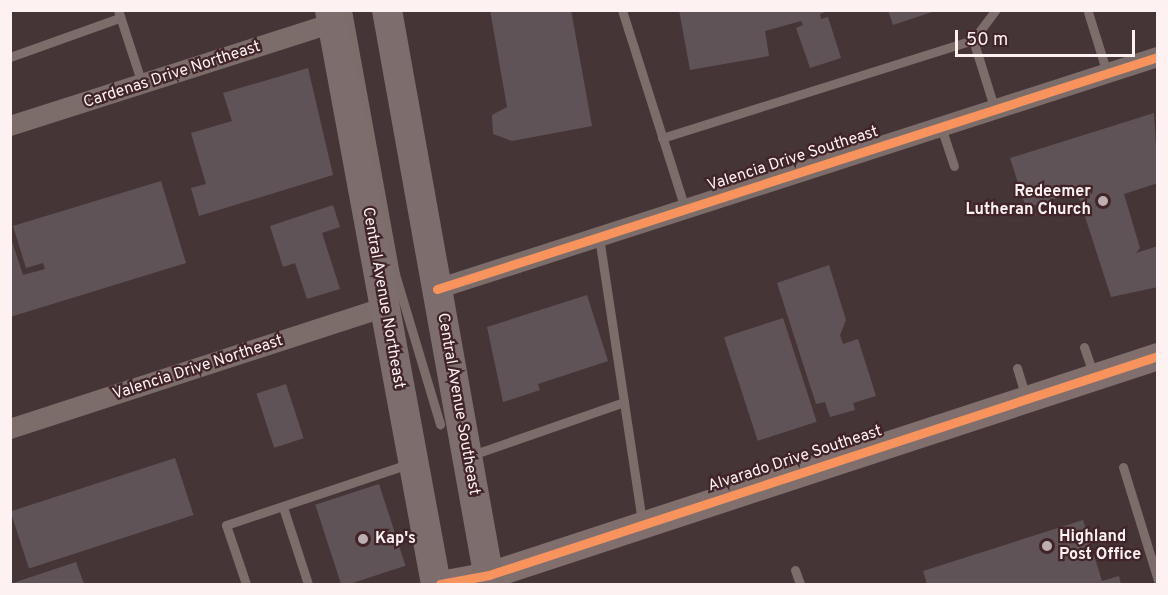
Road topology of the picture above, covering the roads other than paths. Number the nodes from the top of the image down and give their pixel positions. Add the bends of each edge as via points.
1 (387, 10) edge
2 (622, 10) edge
3 (996, 10) edge
4 (1090, 11) edge
5 (118, 14) edge
6 (337, 15) edge
7 (973, 40) junction
8 (10, 57) edge
9 (1158, 57) edge
10 (1107, 73) junction
11 (142, 84) junction
12 (995, 110) junction
13 (10, 126) edge
14 (941, 127) junction
15 (662, 138) junction
16 (954, 166) dead end
17 (685, 209) junction
18 (599, 237) junction
19 (437, 289) junction
20 (385, 307) junction
21 (1084, 347) dead end
22 (1158, 356) edge
23 (1017, 368) dead end
24 (1094, 377) junction
25 (1027, 399) junction
26 (624, 402) junction
27 (440, 424) dead end
28 (10, 429) edge
29 (467, 457) junction
30 (413, 462) junction
31 (1123, 467) dead end
32 (283, 507) junction
33 (642, 524) junction
34 (795, 570) dead end
35 (490, 580) edge
36 (1158, 580) edge
37 (246, 585) edge
38 (308, 585) edge
39 (438, 585) edge
40 (800, 585) edge

1 - 19 main road, Central Avenue Southeast
2 - 15 lane
3 - 7 lane
4 - 10 lane
5 - 8 lane
5 - 11 lane
6 - 11 street, Cardenas Drive Northeast
6 - 20 main road, Central Avenue Northeast
6 - 27 lane, Central Avenue Northeast via 395,274
7 - 12 lane
7 - 15 lane
9 - 10 street, Valencia Drive Southeast
10 - 12 street, Valencia Drive Southeast
11 - 13 street, Cardenas Drive Northeast
12 - 14 street, Valencia Drive Southeast
14 - 16 lane
14 - 17 street, Valencia Drive Southeast
15 - 17 lane
17 - 18 street, Valencia Drive Southeast
18 - 19 street, Valencia Drive Southeast
18 - 26 lane
19 - 29 main road, Central Avenue Southeast
20 - 28 street, Valencia Drive Northeast
20 - 30 main road, Central Avenue Northeast
21 - 24 lane
22 - 24 street, Alvarado Drive Southeast
23 - 25 lane
24 - 25 street, Alvarado Drive Southeast
25 - 33 street, Alvarado Drive Southeast
26 - 29 lane
26 - 33 lane
29 - 35 main road, Central Avenue Southeast
30 - 32 lane
30 - 39 main road, Central Avenue Northeast
31 - 36 lane
32 - 37 lane via 226,525
32 - 38 lane
33 - 35 street, Alvarado Drive Southeast
34 - 40 lane
35 - 39 street, Alvarado Drive Southeast

